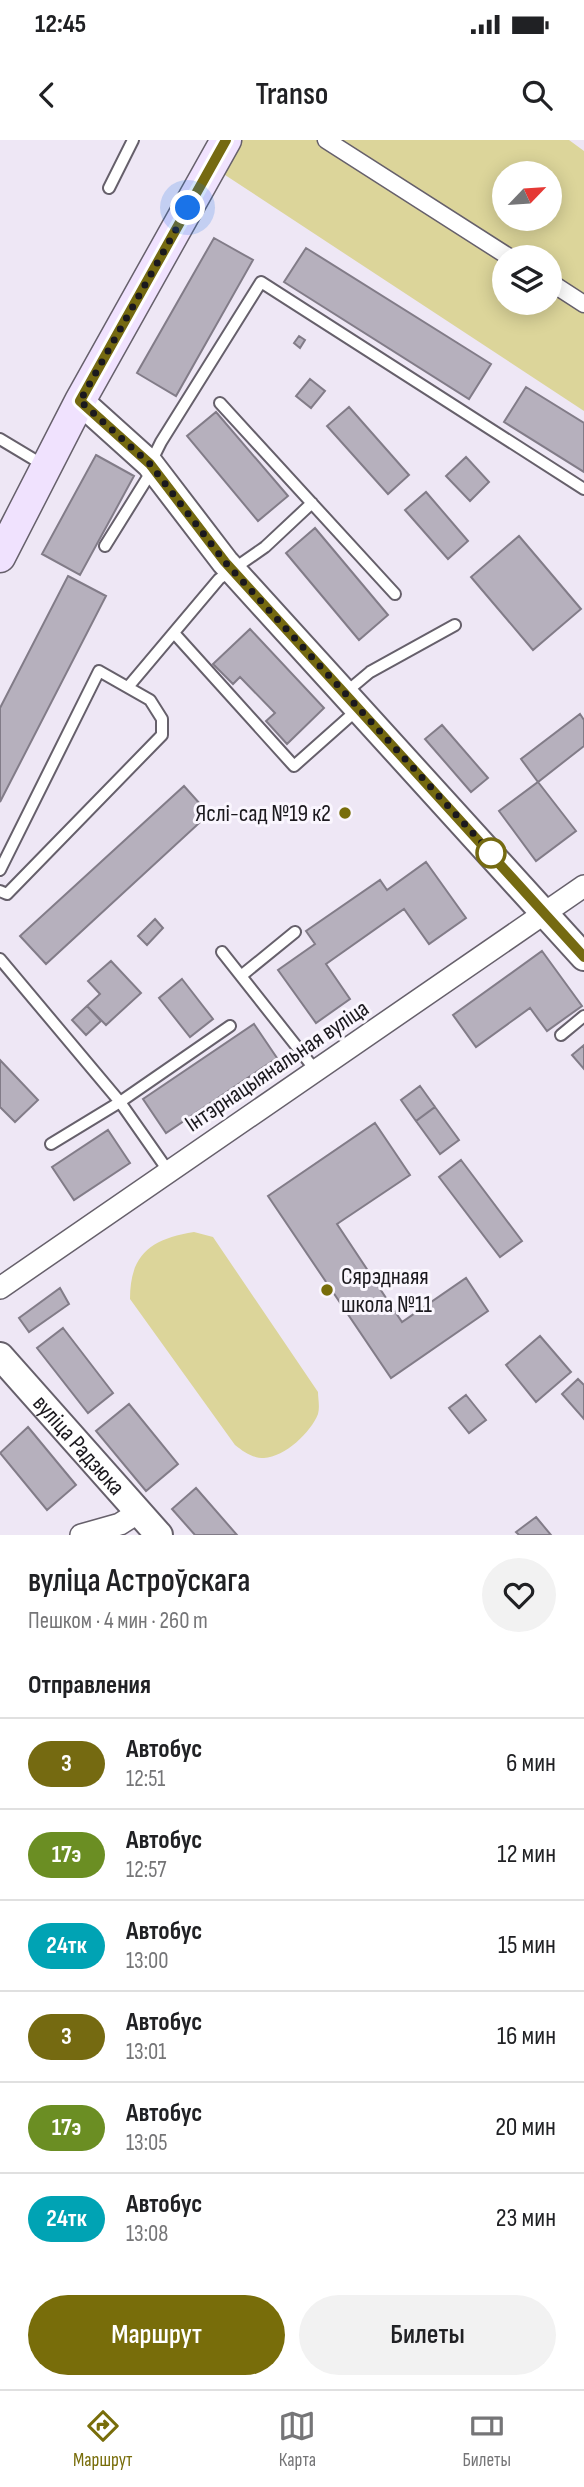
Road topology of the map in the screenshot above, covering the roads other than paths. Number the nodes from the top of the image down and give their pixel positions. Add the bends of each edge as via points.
1 (132, 140) edge
2 (226, 140) edge
3 (326, 140) edge
4 (109, 188) dead end
5 (492, 246) edge
6 (562, 290) edge
7 (584, 304) edge
8 (80, 401) junction
9 (220, 403) dead end
10 (0, 439) edge
11 (150, 464) junction
12 (47, 468) junction
13 (584, 489) edge
14 (312, 503) junction
15 (105, 546) dead end
16 (0, 557) edge
17 (233, 571) junction
18 (395, 594) dead end
19 (455, 625) dead end
20 (173, 633) junction
21 (128, 687) junction
22 (352, 701) junction
23 (0, 870) edge
24 (584, 886) edge
25 (0, 891) edge
26 (546, 913) junction
27 (295, 932) dead end
28 (222, 952) dead end
29 (584, 957) edge
30 (0, 959) edge
31 (241, 976) junction
32 (584, 1016) edge
33 (230, 1026) dead end
34 (561, 1034) dead end
35 (316, 1071) junction
36 (120, 1102) junction
37 (51, 1144) dead end
38 (169, 1172) junction
39 (0, 1289) edge
40 (0, 1356) edge
41 (139, 1512) junction
42 (81, 1535) edge
43 (159, 1535) edge

1 - 4 lane
2 - 8 main road
3 - 5 street
6 - 7 street
8 - 11 street
8 - 12 main road
9 - 14 lane
10 - 12 lane
11 - 13 lane via 261,282
11 - 15 lane via 148,477
11 - 17 street
12 - 16 main road
14 - 17 lane
14 - 18 lane
17 - 20 lane via 219,579
17 - 22 street
19 - 22 lane via 370,672
20 - 21 lane
20 - 22 lane via 294,766
21 - 23 lane via 99,671
21 - 25 lane via 150,700 162,719 162,734 6,894
22 - 26 street
24 - 26 street, Інтэрнацыянальная вуліца
26 - 29 street
26 - 35 street, Інтэрнацыянальная вуліца
27 - 31 lane
28 - 31 lane
30 - 36 lane
31 - 35 lane
32 - 34 lane
33 - 36 lane
35 - 38 street, Інтэрнацыянальная вуліца
36 - 37 lane
36 - 38 lane
38 - 39 street, Інтэрнацыянальная вуліца
40 - 41 street, вуліца Радзюка
41 - 42 street via 120,1524
41 - 43 street, вуліца Радзюка

